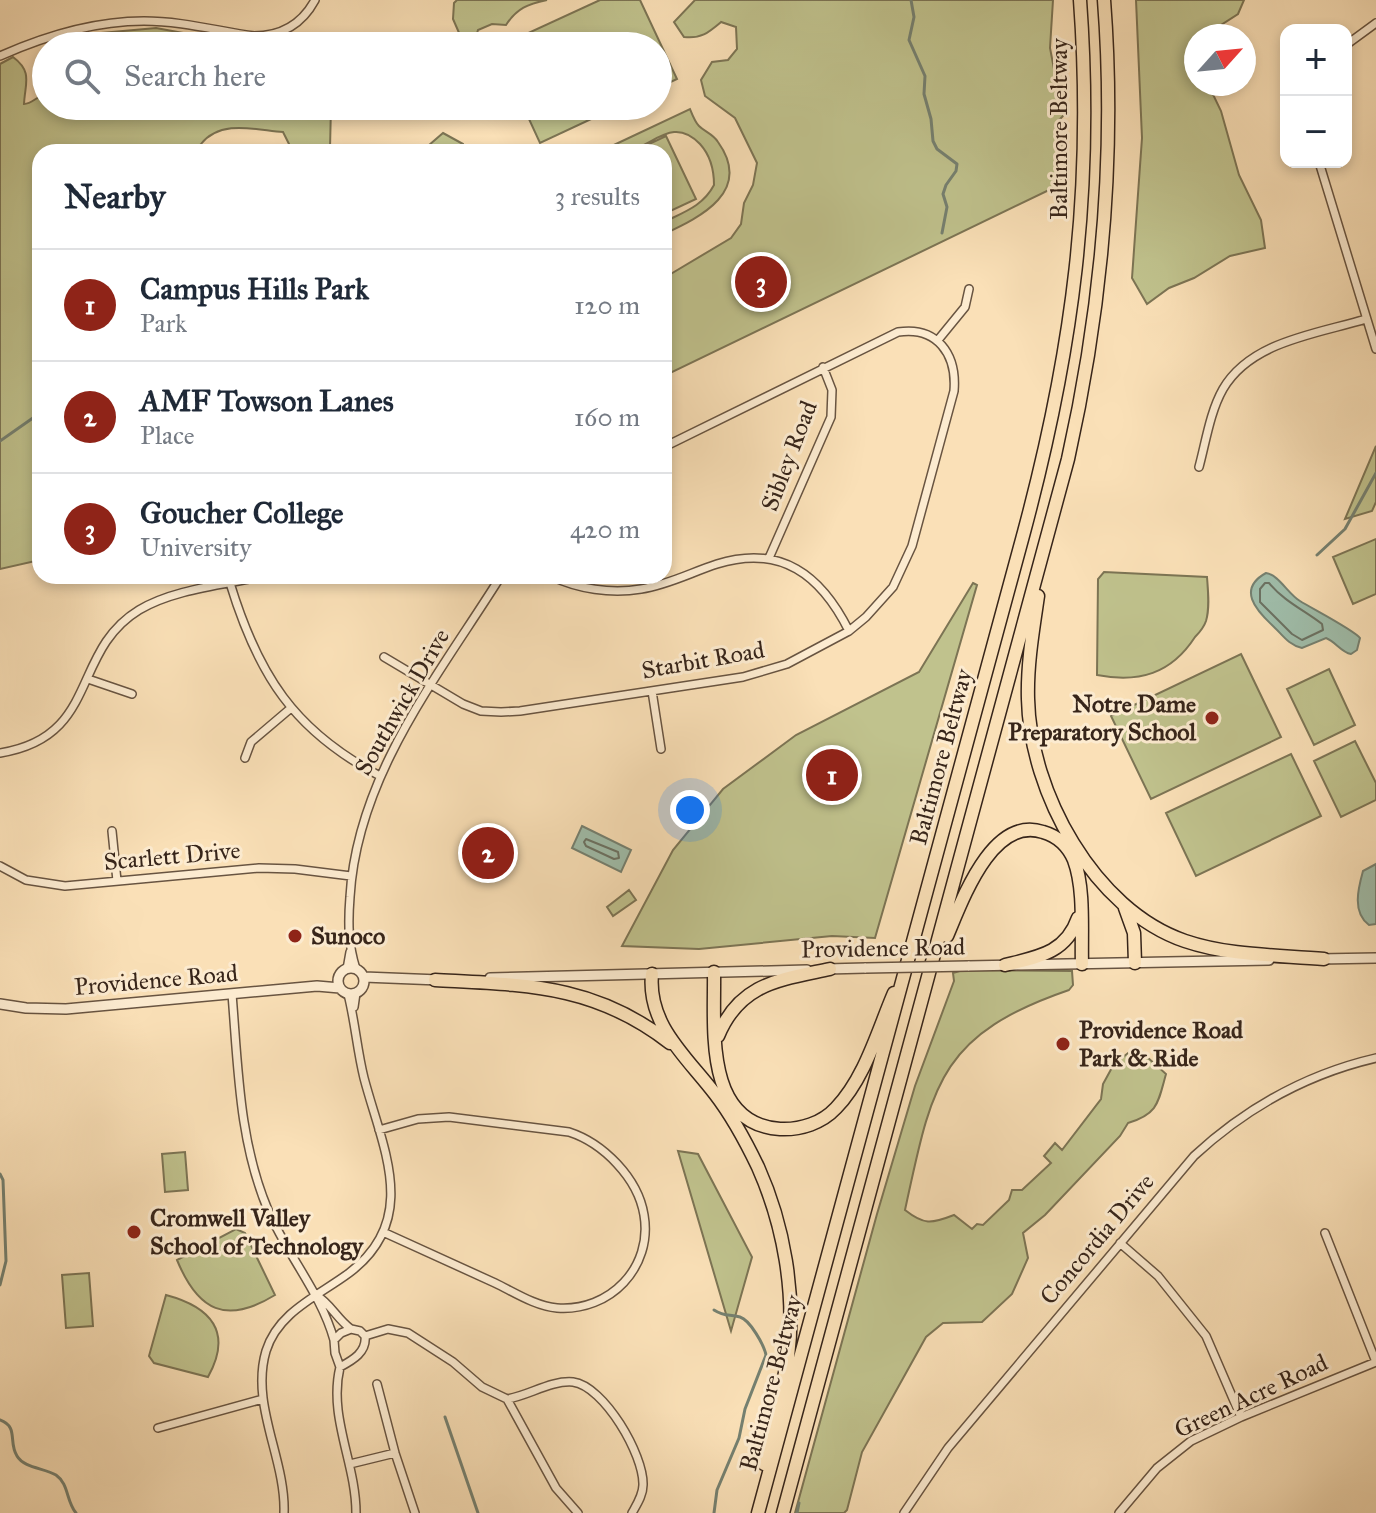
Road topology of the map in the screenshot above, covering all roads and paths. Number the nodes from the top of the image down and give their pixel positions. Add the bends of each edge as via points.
1 (315, 0) edge
2 (1080, 0) edge
3 (1104, 0) edge
4 (1376, 23) edge
5 (74, 32) edge
6 (238, 32) edge
7 (277, 32) edge
8 (1352, 41) edge
9 (32, 42) edge
10 (0, 56) edge
11 (1321, 168) edge
12 (969, 289) dead end
13 (1366, 319) junction
14 (938, 340) junction
15 (1376, 349) edge
16 (823, 367) junction
17 (672, 443) edge
18 (1199, 467) dead end
19 (1047, 539) junction
20 (769, 558) junction
21 (672, 579) edge
22 (226, 584) edge
23 (230, 584) edge
24 (496, 584) edge
25 (573, 584) edge
26 (655, 584) edge
27 (849, 631) junction
28 (384, 657) dead end
29 (88, 679) junction
30 (431, 687) junction
31 (652, 691) junction
32 (132, 694) dead end
33 (291, 708) junction
34 (661, 749) dead end
35 (0, 753) edge
36 (245, 758) dead end
37 (380, 776) junction
38 (112, 831) dead end
39 (0, 866) edge
40 (351, 876) junction
41 (117, 881) junction
42 (1124, 907) junction
43 (1080, 911) junction
44 (911, 953) junction
45 (1376, 958) edge
46 (1324, 959) junction
47 (1135, 963) junction
48 (1082, 964) junction
49 (1005, 965) junction
50 (351, 969) junction
51 (830, 969) junction
52 (714, 972) junction
53 (652, 974) junction
54 (930, 976) junction
55 (435, 980) junction
56 (352, 986) junction
57 (232, 994) junction
58 (0, 1004) edge
59 (715, 1043) junction
60 (676, 1048) junction
61 (1376, 1058) edge
62 (379, 1130) junction
63 (383, 1232) junction
64 (1325, 1233) dead end
65 (1120, 1243) junction
66 (316, 1295) junction
67 (351, 1329) junction
68 (365, 1336) junction
69 (334, 1340) junction
70 (1376, 1362) edge
71 (340, 1367) junction
72 (377, 1384) dead end
73 (263, 1399) junction
74 (507, 1399) junction
75 (1241, 1417) junction
76 (158, 1428) dead end
77 (395, 1453) junction
78 (350, 1464) junction
79 (284, 1513) edge
80 (356, 1513) edge
81 (415, 1513) edge
82 (578, 1513) edge
83 (632, 1513) edge
84 (756, 1513) edge
85 (783, 1513) edge
86 (904, 1513) edge
87 (1119, 1513) edge

1 - 7 street via 294,25
2 - 44 highway, Baltimore Beltway via 1084,182 1060,386
3 - 19 highway, Baltimore Beltway via 1109,143 1102,260 1084,390
4 - 8 street
5 - 6 street via 124,22
9 - 10 street
11 - 13 street
12 - 14 street via 965,307
13 - 15 street
13 - 18 street via 1270,348 1247,361 1218,400
14 - 16 street via 910,330 898,332
14 - 27 street, Starbit Road via 952,364 954,391 912,546 887,595
16 - 17 street
16 - 20 street, Sibley Road via 832,390 831,417
19 - 42 highway via 1028,677 1034,749 1071,838
19 - 54 highway, Baltimore Beltway
20 - 21 street via 737,558
20 - 27 street via 821,586
22 - 29 street via 139,610 102,646
23 - 33 street via 250,643
24 - 30 street, Southwick Drive
25 - 26 street via 600,590
27 - 31 street, Starbit Road via 773,669
28 - 30 street, Starbit Road
29 - 32 street
29 - 35 street via 74,708 55,729 31,745
30 - 31 street, Starbit Road via 481,711 501,712
30 - 37 street, Southwick Drive
31 - 34 street
33 - 36 street via 251,742
33 - 37 street via 326,744
37 - 40 street, Southwick Drive via 360,829
38 - 41 street
39 - 41 street, Scarlett Drive via 50,885
40 - 41 street, Scarlett Drive via 267,868
40 - 50 street, Southwick Drive
42 - 46 highway via 1161,930 1205,947
42 - 47 highway via 1134,933
43 - 48 highway
43 - 49 highway via 1069,937 1054,951
43 - 54 highway via 1080,886 1068,850 1044,832 1014,833 997,845 975,874
44 - 59 highway via 860,1072 837,1107 816,1123 782,1129 749,1119 721,1083
44 - 84 highway, Baltimore Beltway
45 - 46 street, Providence Road
46 - 47 street, Providence Road
47 - 48 street, Providence Road
48 - 49 street, Providence Road
49 - 51 street, Providence Road, bridge
50 - 56 street
50 - 56 street
51 - 52 street, Providence Road
51 - 59 highway via 774,981 746,996 726,1019
52 - 53 street, Providence Road
52 - 59 highway
53 - 55 street, Providence Road
53 - 60 highway via 656,1011
54 - 85 highway, Baltimore Beltway
55 - 56 street, Providence Road via 390,979
55 - 60 highway via 575,994 626,1014
56 - 57 street, Providence Road
56 - 62 street via 362,1068
57 - 58 street, Providence Road via 66,1009
57 - 66 street via 241,1100 256,1178 283,1242
60 - 84 highway via 716,1095 753,1158 772,1205 786,1268 788,1357
61 - 65 street, Concordia Drive via 1303,1082 1228,1127 1180,1170
62 - 63 street via 392,1185
62 - 63 street via 449,1117 584,1137 609,1156 632,1186 645,1229 638,1263 617,1291 588,1305 557,1308
63 - 66 street via 355,1268
64 - 70 street
65 - 75 street via 1158,1276 1206,1336
65 - 86 street, Concordia Drive via 948,1448
66 - 67 street
66 - 69 street
66 - 73 street via 285,1320 269,1342
67 - 68 street
67 - 69 street
68 - 71 street via 363,1350
68 - 74 street via 388,1329 408,1333
69 - 71 street
70 - 75 street, Green Acre Road
71 - 78 street via 336,1395
72 - 77 street
73 - 76 street
73 - 79 street via 283,1475
74 - 82 street via 556,1488
74 - 83 street via 560,1382 588,1387 600,1397 641,1471 641,1497
75 - 87 street, Green Acre Road via 1173,1454
77 - 78 street
77 - 81 street
78 - 80 street

